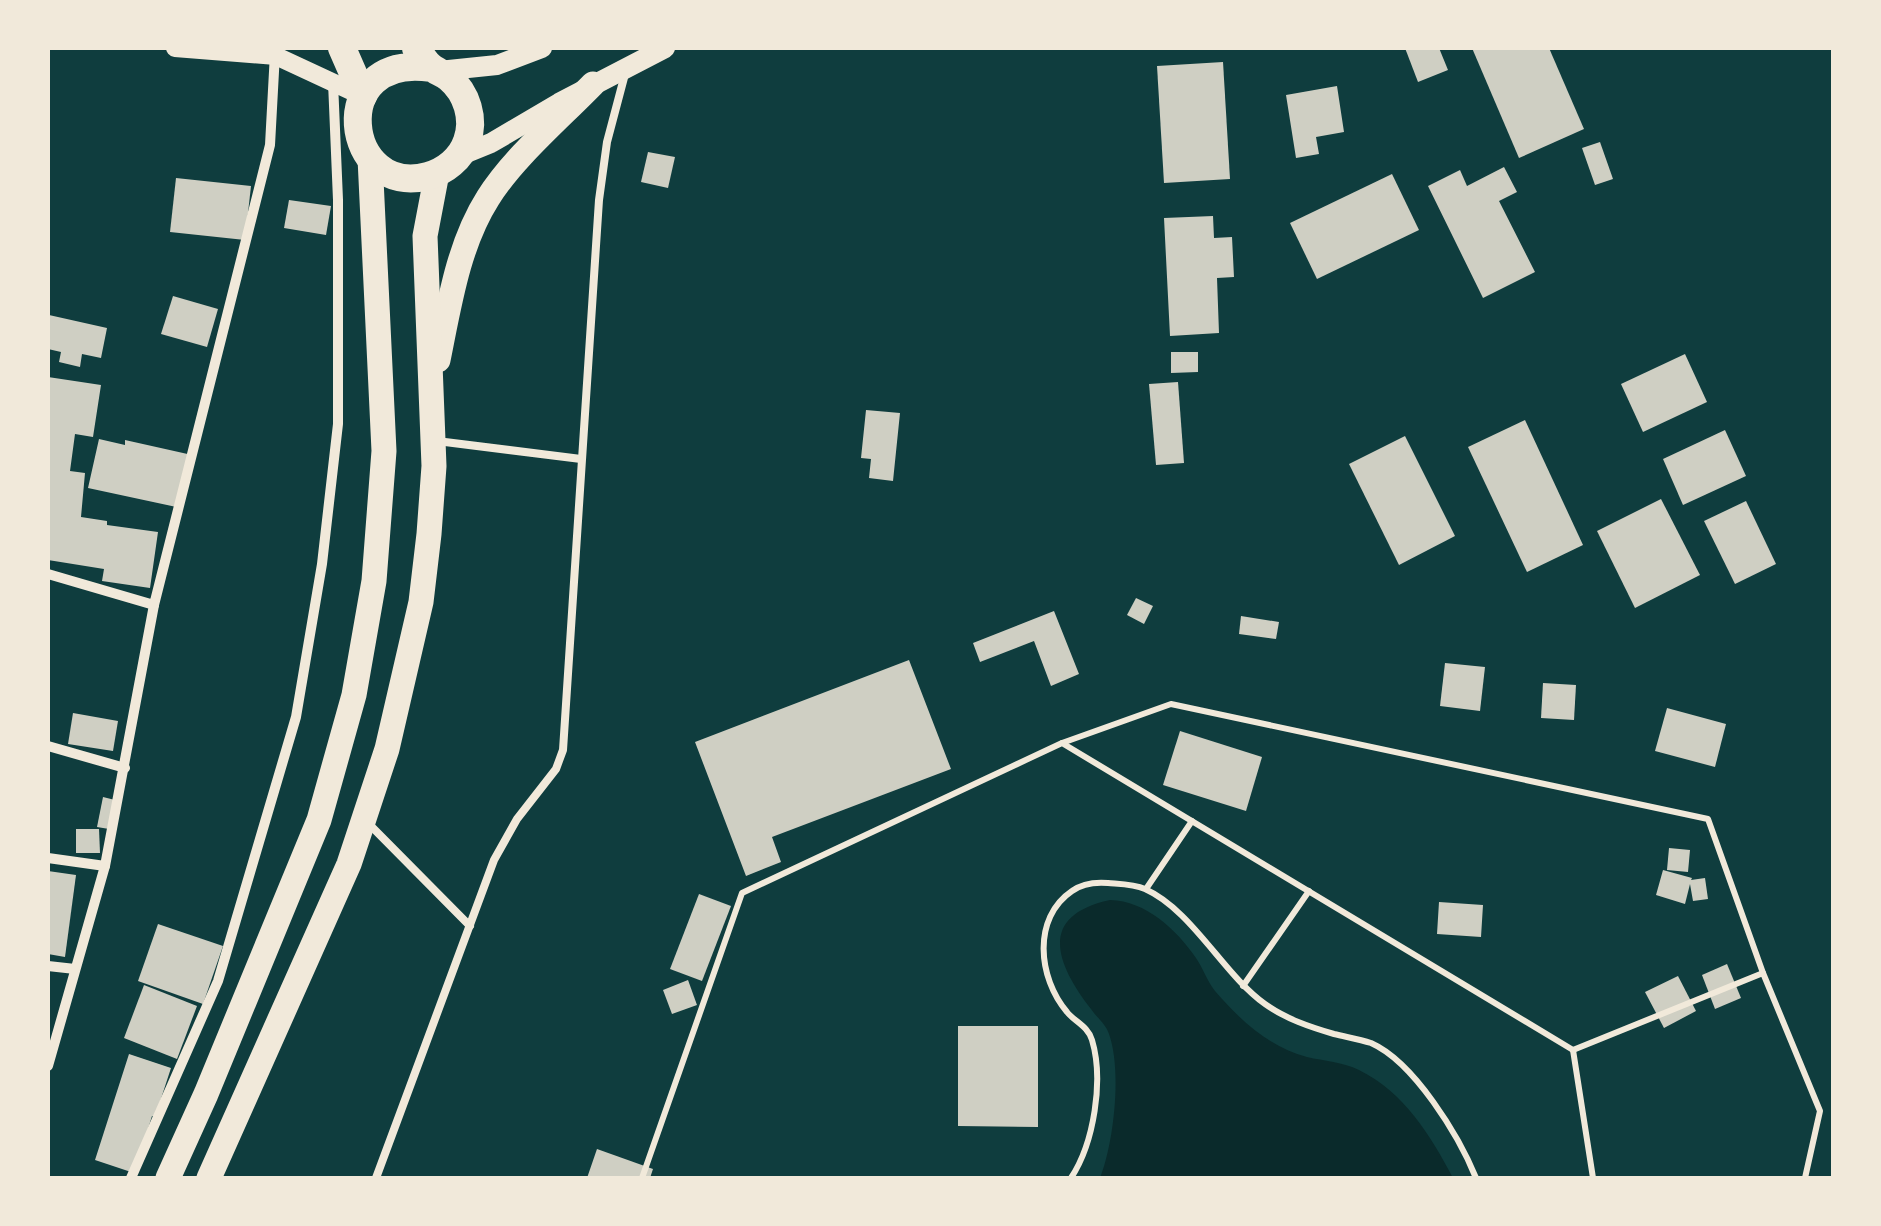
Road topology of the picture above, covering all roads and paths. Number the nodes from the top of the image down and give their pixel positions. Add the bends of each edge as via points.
1 (175, 48) edge
2 (342, 48) edge
3 (542, 48) edge
4 (666, 48) edge
5 (275, 52) edge
6 (428, 62) edge
7 (628, 67) junction
8 (333, 81) junction
9 (593, 84) junction
10 (363, 96) junction
11 (370, 158) junction
12 (448, 165) junction
13 (430, 394) junction
14 (432, 441) junction
15 (581, 459) junction
16 (48, 574) edge
17 (154, 605) junction
18 (1062, 743) junction
19 (48, 746) edge
20 (125, 768) junction
21 (364, 819) junction
22 (1192, 821) junction
23 (48, 858) edge
24 (105, 866) junction
25 (1146, 890) junction
26 (1310, 891) junction
27 (470, 926) junction
28 (48, 966) edge
29 (75, 969) junction
30 (1762, 972) junction
31 (1243, 986) junction
32 (1573, 1050) junction
33 (48, 1066) edge
34 (131, 1178) edge
35 (168, 1178) edge
36 (209, 1178) edge
37 (376, 1178) edge
38 (642, 1178) edge
39 (1072, 1178) edge
40 (1476, 1178) edge
41 (1593, 1178) edge
42 (1805, 1178) edge

1 - 5 street
2 - 10 highway
3 - 6 main road via 497,65
4 - 7 main road
5 - 8 street
5 - 17 street via 270,145
6 - 10 highway via 394,68
6 - 12 highway via 452,81 469,109 467,142
7 - 9 main road
7 - 15 lane via 602,171
8 - 10 street
8 - 34 street via 338,424 296,717 218,981
9 - 12 main road
9 - 13 main road via 488,197 458,272
10 - 11 highway via 358,134
11 - 12 highway via 402,177 420,178
11 - 35 main road via 384,451 374,581 354,695 319,820
12 - 13 main road via 424,236
13 - 14 main road
14 - 15 lane
14 - 21 main road via 421,602
15 - 27 lane via 563,750 556,770 505,839
16 - 17 street
17 - 20 street
18 - 22 path
18 - 30 path via 1171,704 1708,820
18 - 38 path via 742,892
19 - 20 street
20 - 24 street
21 - 27 lane
21 - 36 main road
22 - 25 path
22 - 26 path
23 - 24 street
24 - 29 street
25 - 31 path via 1178,914
25 - 39 path via 1084,885 1060,900 1047,922 1045,966 1058,1000 1087,1030 1094,1054 1094,1120
26 - 31 path
26 - 32 path
27 - 37 lane
28 - 29 street
29 - 33 street
30 - 32 path
30 - 42 path via 1820,1111
31 - 40 path via 1289,1019 1368,1042 1394,1059 1454,1132
32 - 41 path

